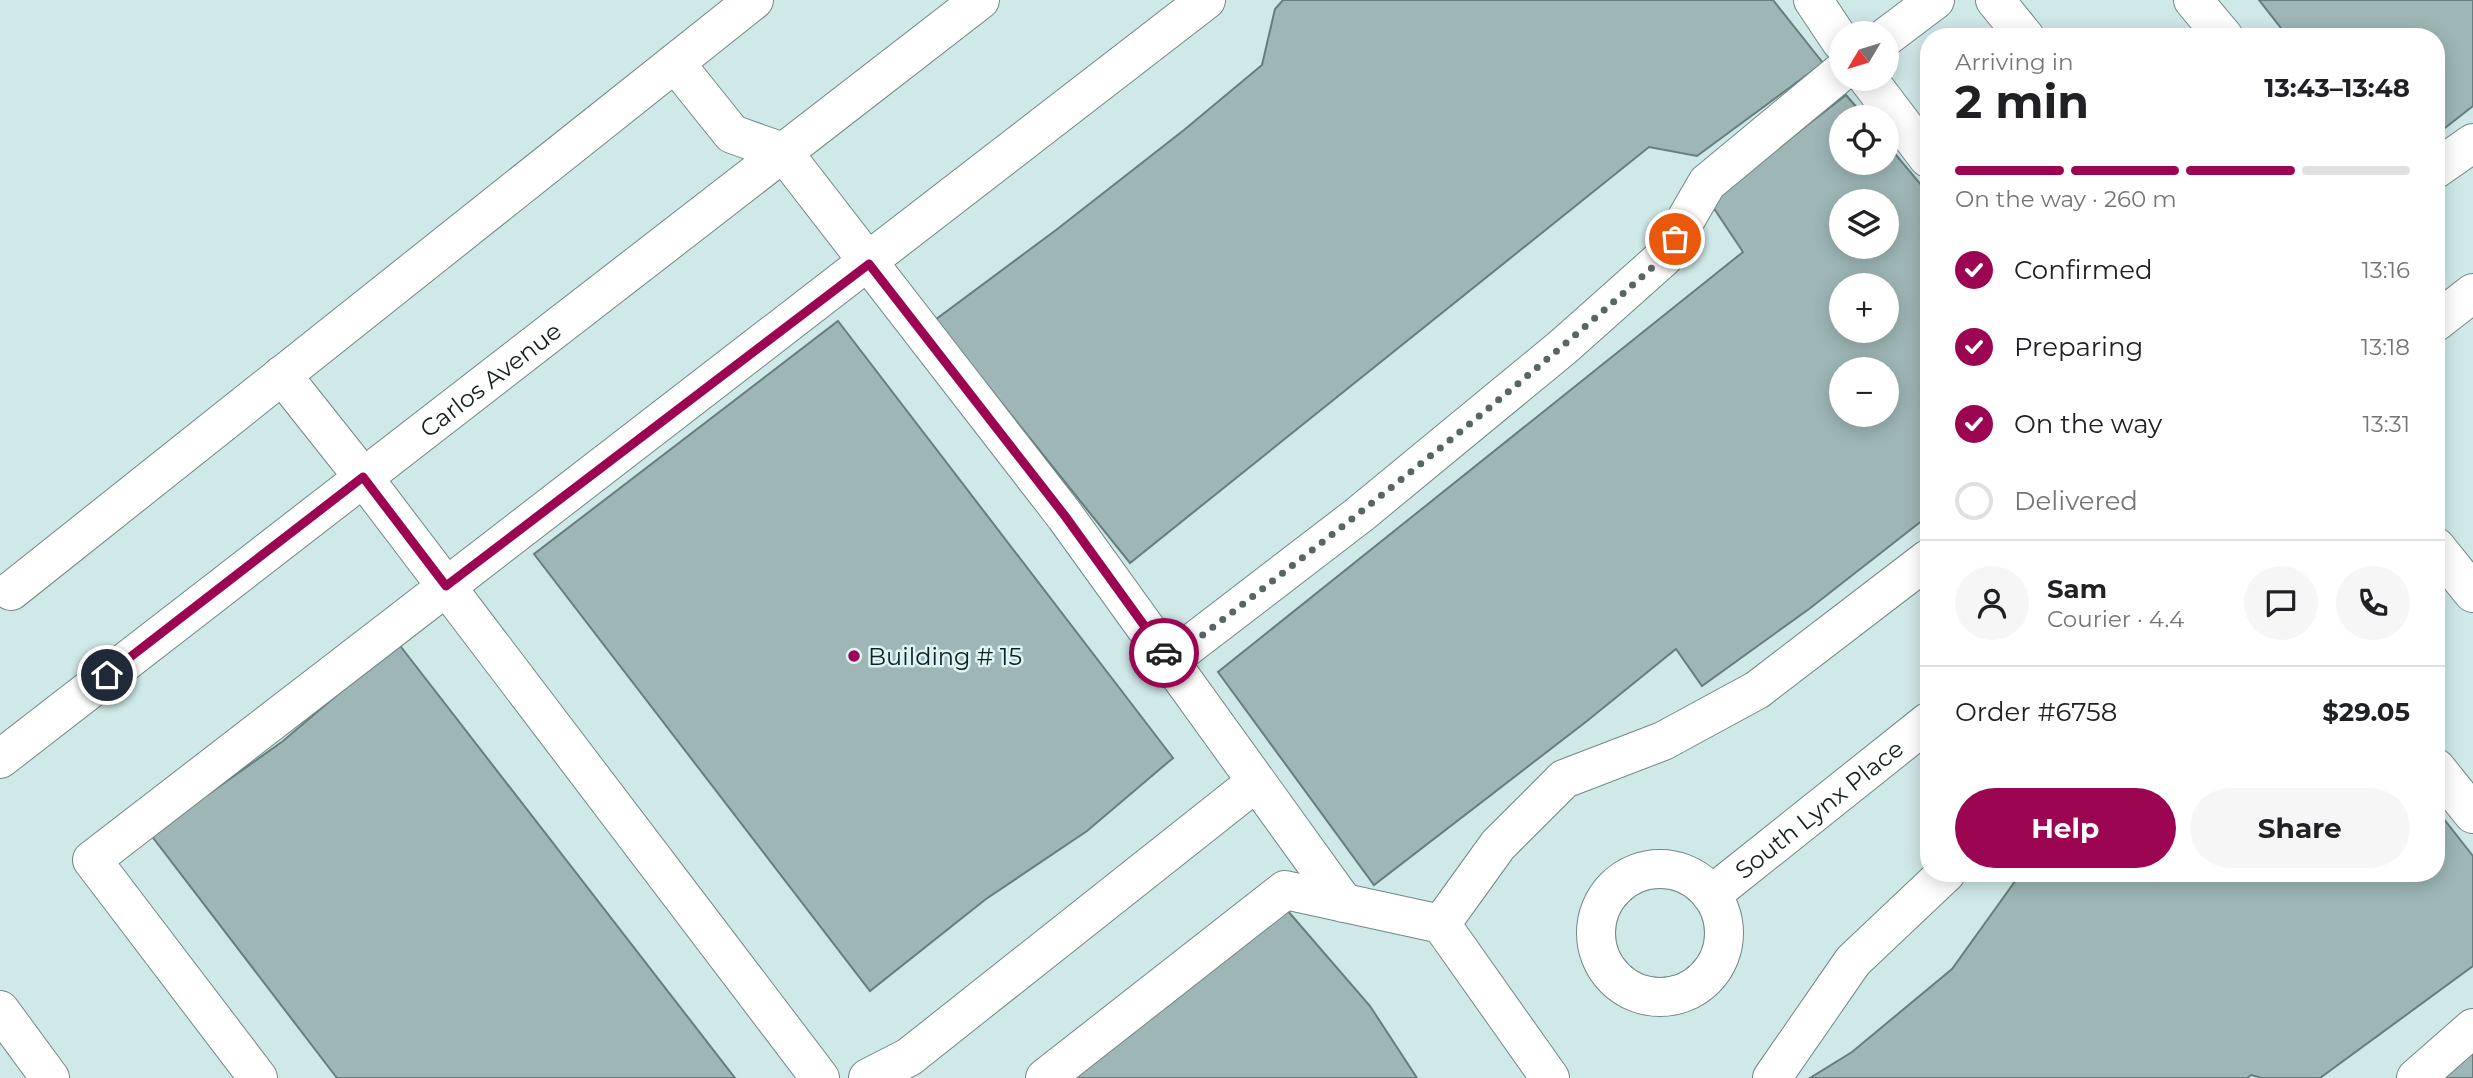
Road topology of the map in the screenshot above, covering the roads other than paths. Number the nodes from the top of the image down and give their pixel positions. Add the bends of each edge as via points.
1 (754, 0) edge
2 (980, 0) edge
3 (1206, 0) edge
4 (1813, 0) edge
5 (1935, 0) edge
6 (1995, 0) edge
7 (2193, 0) edge
8 (1829, 23) edge
9 (1899, 27) edge
10 (2018, 28) edge
11 (2216, 28) edge
12 (675, 63) junction
13 (1829, 82) edge
14 (1877, 91) edge
15 (2473, 143) edge
16 (1920, 147) edge
17 (783, 152) junction
18 (2445, 163) edge
19 (869, 264) junction
20 (2473, 293) edge
21 (2445, 315) edge
22 (282, 376) junction
23 (363, 477) junction
24 (2445, 558) edge
25 (1920, 565) edge
26 (446, 586) junction
27 (11, 591) dead end
28 (2473, 593) edge
29 (1170, 660) junction
30 (1920, 728) edge
31 (0, 759) edge
32 (2445, 779) edge
33 (1256, 782) junction
34 (2473, 814) edge
35 (1936, 882) edge
36 (1712, 895) dead end
37 (1344, 903) junction
38 (1441, 924) junction
39 (0, 1010) edge
40 (2473, 1028) edge
41 (50, 1078) edge
42 (258, 1078) edge
43 (820, 1078) edge
44 (868, 1078) edge
45 (1045, 1078) edge
46 (1550, 1078) edge
47 (1772, 1078) edge
48 (2416, 1078) edge

1 - 12 street
2 - 17 street, Carlos Avenue
3 - 19 street
4 - 8 street
5 - 9 street
6 - 10 street
7 - 11 street
12 - 17 street via 732,134
12 - 22 street
13 - 29 street via 1707,183 1664,257 1563,347 1359,515
14 - 16 street
15 - 18 street
17 - 19 street
17 - 23 street, Carlos Avenue
19 - 26 street
19 - 29 street via 1065,516
20 - 21 street
22 - 23 street
22 - 27 street
23 - 26 street
23 - 31 street, Carlos Avenue
24 - 28 street
25 - 38 street via 1757,690 1663,741 1564,779 1498,845
26 - 42 street via 92,860
26 - 43 street
29 - 33 street
30 - 36 street, South Lynx Place
32 - 34 street
33 - 37 street
33 - 44 street via 909,1057
35 - 47 street via 1853,961
37 - 38 street
37 - 45 street via 1284,890
38 - 46 street
39 - 41 street
40 - 48 street

